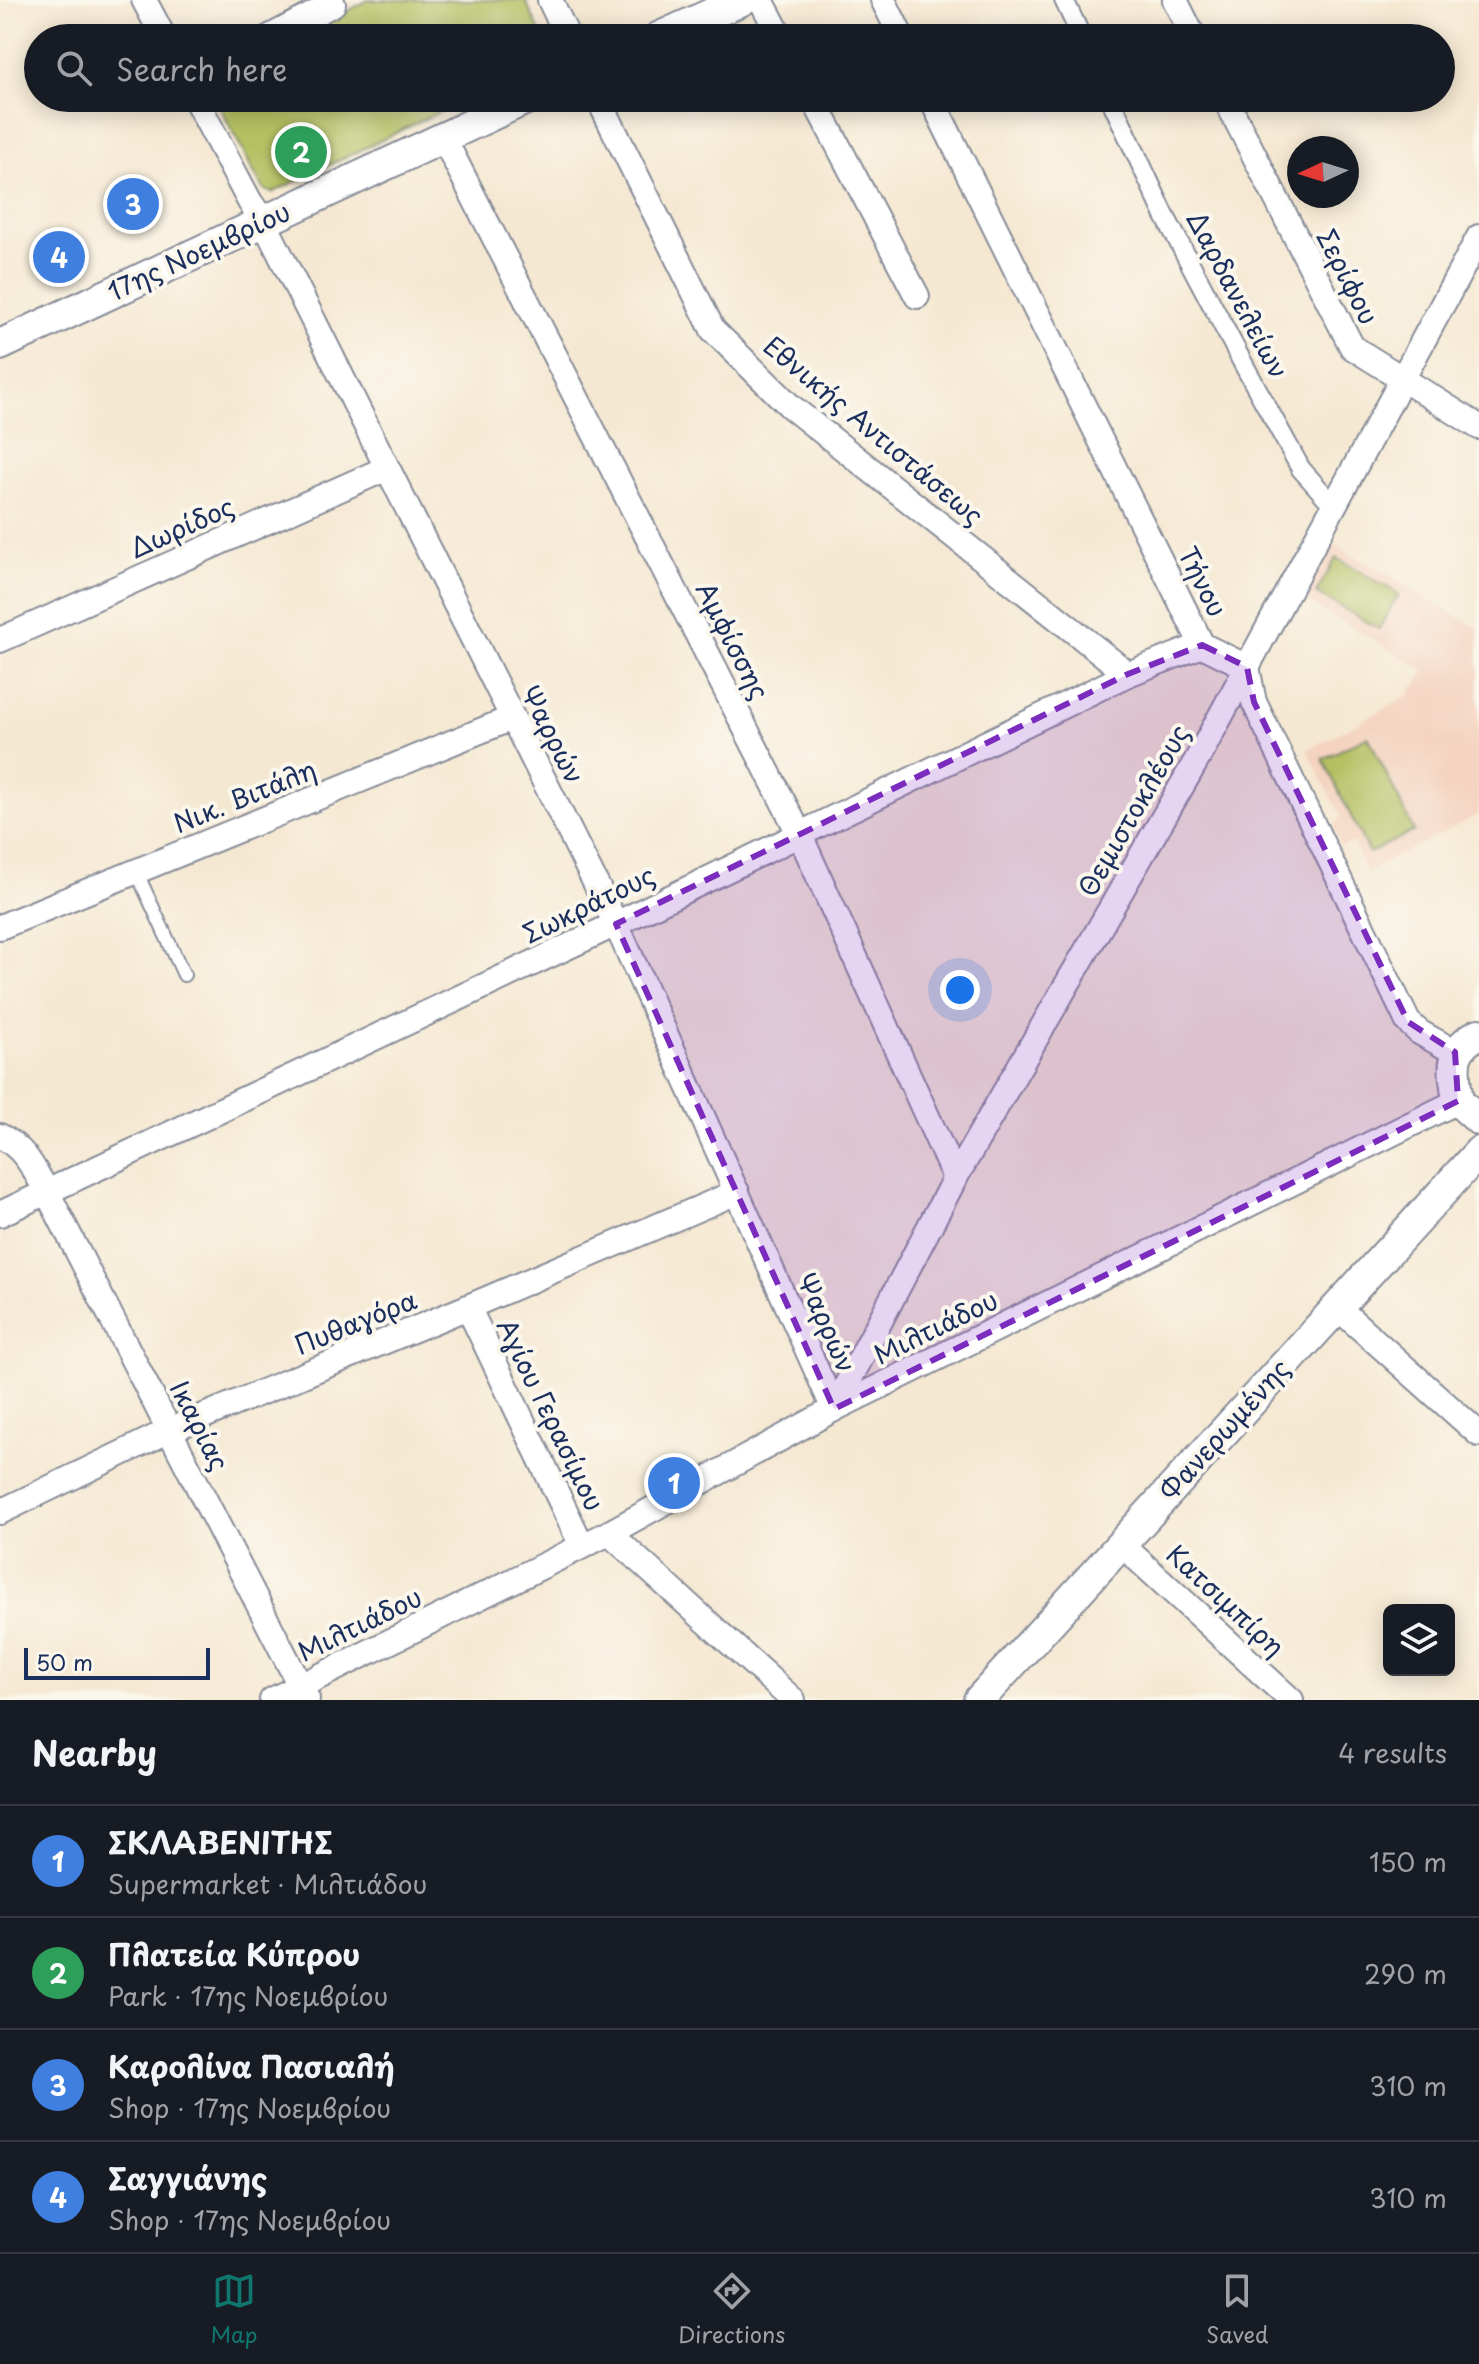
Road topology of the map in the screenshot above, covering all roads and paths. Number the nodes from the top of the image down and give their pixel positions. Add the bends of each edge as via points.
1 (144, 0) edge
2 (550, 0) edge
3 (742, 0) edge
4 (761, 0) edge
5 (883, 0) edge
6 (1064, 0) edge
7 (1175, 0) edge
8 (334, 1) edge
9 (157, 24) edge
10 (293, 24) edge
11 (561, 24) edge
12 (689, 24) edge
13 (774, 24) edge
14 (895, 24) edge
15 (1075, 24) edge
16 (1187, 24) edge
17 (202, 112) edge
18 (497, 112) edge
19 (605, 112) edge
20 (820, 112) edge
21 (938, 112) edge
22 (1117, 112) edge
23 (1232, 112) edge
24 (443, 137) junction
25 (264, 222) junction
26 (1479, 237) edge
27 (917, 296) dead end
28 (0, 345) edge
29 (1403, 378) junction
30 (1479, 427) edge
31 (387, 468) junction
32 (1334, 506) junction
33 (0, 640) edge
34 (1202, 645) junction
35 (1247, 667) junction
36 (1128, 674) junction
37 (512, 718) junction
38 (799, 833) junction
39 (136, 871) junction
40 (616, 924) junction
41 (0, 927) edge
42 (184, 975) dead end
43 (1467, 1043) edge
44 (1474, 1132) edge
45 (0, 1136) edge
46 (955, 1178) junction
47 (47, 1192) junction
48 (737, 1192) junction
49 (1, 1211) edge
50 (468, 1307) junction
51 (1337, 1307) junction
52 (834, 1409) junction
53 (170, 1430) junction
54 (1479, 1434) edge
55 (0, 1512) edge
56 (609, 1533) junction
57 (1121, 1544) junction
58 (582, 1546) junction
59 (303, 1693) edge
60 (272, 1700) edge
61 (793, 1700) edge
62 (979, 1700) edge
63 (1291, 1700) edge

1 - 9 street
2 - 11 street
3 - 12 street
4 - 13 street
5 - 14 street
6 - 15 street
7 - 16 street
8 - 10 street
17 - 25 street, Ψαρρών
18 - 24 street, 17ης Νοεμβρίου
19 - 36 street, Εθνικής Αντιστάσεως via 713,330 790,406
20 - 27 street
21 - 34 street, Τήνου
22 - 32 street, Δαρδανελείων via 1165,216 1301,469
23 - 29 street, Σερίφου via 1352,347
24 - 25 street, 17ης Νοεμβρίου
24 - 38 street, Αμφίσσης
25 - 28 street, 17ης Νοεμβρίου
25 - 31 street, Ψαρρών
26 - 29 street, Θεμιστοκλέους
29 - 30 street, Σερίφου
29 - 32 street, Θεμιστοκλέους
31 - 33 street, Δωρίδος
31 - 37 street, Ψαρρών
32 - 35 street, Θεμιστοκλέους
34 - 35 street, Τήνου
34 - 36 street, Σωκράτους
35 - 43 street via 1254,702 1408,1022 1419,1032
35 - 46 street, Θεμιστοκλέους
36 - 38 street, Σωκράτους
37 - 39 street, Νικ. Βιτάλη
37 - 40 street, Ψαρρών
38 - 40 street, Σωκράτους
38 - 46 street, Αμφίσσης
39 - 41 street, Νικ. Βιτάλη
39 - 42 lane
40 - 47 street, Σωκράτους
40 - 48 street, Ψαρρών
43 - 44 street via 1454,1072
44 - 51 street, Φανερωμένης
44 - 52 street, Μιλτιάδου
45 - 47 street, Ικαρίας via 26,1155
46 - 52 street, Θεμιστοκλέους
47 - 49 street, Σωκράτους
47 - 53 street, Ικαρίας
48 - 50 street, Πυθαγόρα
48 - 52 street, Ψαρρών
50 - 53 street, Πυθαγόρα
50 - 58 street, Αγίου Γερασίμου
51 - 54 street
51 - 57 street, Φανερωμένης
52 - 56 street, Μιλτιάδου
53 - 55 street, Πυθαγόρα
53 - 59 street, Ικαρίας
56 - 58 street, Μιλτιάδου
56 - 61 street, Αγίου Γερασίμου
57 - 62 street, Φανερωμένης
57 - 63 street, Κατσιμπίρη
58 - 59 street, Μιλτιάδου
59 - 60 street, Μιλτιάδου

